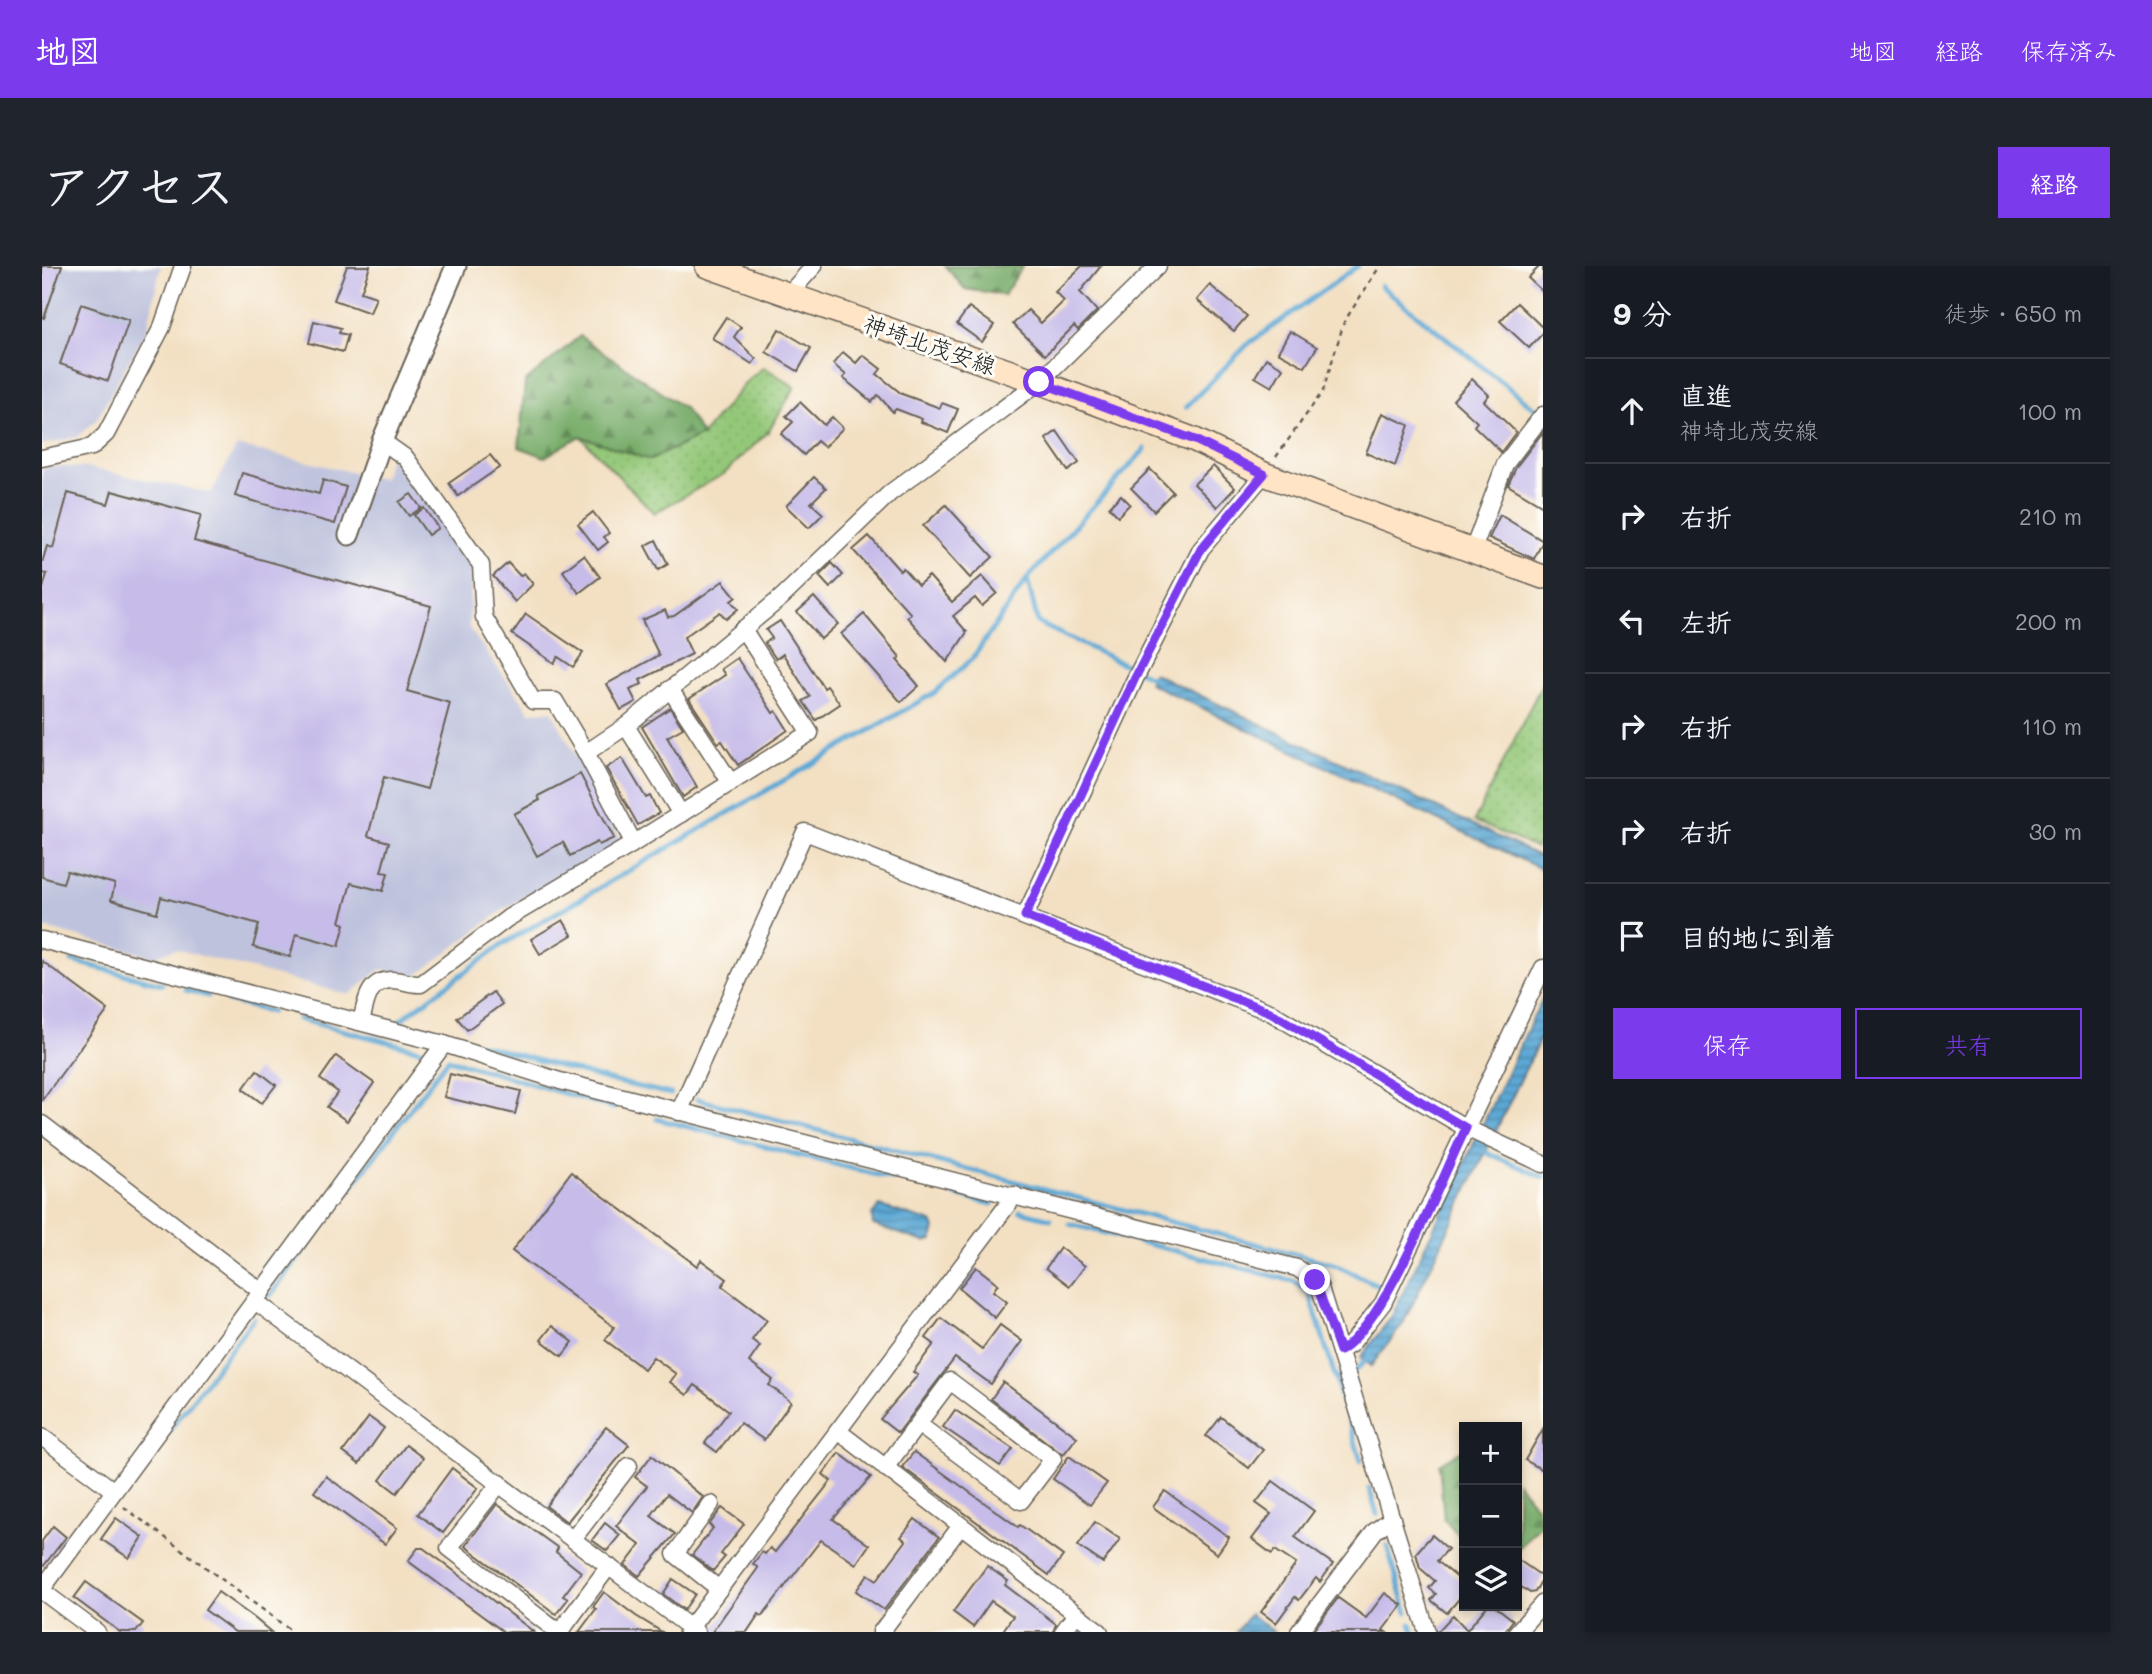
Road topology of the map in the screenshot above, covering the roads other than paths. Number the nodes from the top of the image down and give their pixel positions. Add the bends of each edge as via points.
1 (183, 266) edge
2 (456, 266) edge
3 (708, 266) edge
4 (814, 266) edge
5 (1158, 266) edge
6 (787, 296) junction
7 (1039, 382) junction
8 (1543, 415) edge
9 (382, 441) junction
10 (42, 458) edge
11 (1264, 474) junction
12 (349, 535) dead end
13 (1473, 550) junction
14 (1543, 577) edge
15 (743, 629) junction
16 (670, 689) junction
17 (626, 726) junction
18 (586, 753) junction
19 (731, 783) junction
20 (681, 814) junction
21 (631, 845) junction
22 (1025, 916) junction
23 (42, 940) edge
24 (1543, 968) edge
25 (361, 1023) junction
26 (444, 1044) junction
27 (680, 1112) junction
28 (42, 1124) edge
29 (1471, 1130) junction
30 (1543, 1164) edge
31 (1015, 1195) junction
32 (258, 1296) junction
33 (1340, 1351) junction
34 (918, 1424) junction
35 (838, 1431) junction
36 (42, 1437) edge
37 (629, 1466) dead end
38 (885, 1468) junction
39 (500, 1483) junction
40 (112, 1494) junction
41 (711, 1504) dead end
42 (1392, 1518) junction
43 (960, 1527) junction
44 (573, 1539) junction
45 (609, 1566) junction
46 (719, 1589) junction
47 (42, 1590) edge
48 (1543, 1603) edge
49 (1076, 1614) junction
50 (691, 1631) edge
51 (97, 1632) edge
52 (559, 1632) edge
53 (881, 1632) edge
54 (1063, 1632) edge
55 (1100, 1632) edge
56 (1299, 1632) edge
57 (1427, 1632) edge
58 (1517, 1632) edge

1 - 10 street via 162,327 106,434 92,447
2 - 9 street
3 - 6 main road, 神埼北茂安線
4 - 6 street
5 - 7 street
6 - 7 main road, 神埼北茂安線
7 - 11 main road, 神埼北茂安線 via 1195,440
7 - 15 street via 890,493
8 - 13 street via 1505,464
9 - 12 street
9 - 18 street via 406,458 481,565 484,617 533,701 555,701
11 - 13 main road, 神埼北茂安線
11 - 22 street via 1201,549
13 - 14 main road, 神埼北茂安線
15 - 16 street
15 - 19 street via 810,733
16 - 17 street
16 - 19 street
17 - 18 street
17 - 20 street
18 - 21 street
19 - 20 street
20 - 21 street
21 - 25 street via 508,918 421,984 390,980 374,985
22 - 27 street via 805,832
22 - 29 street via 1270,1012
23 - 25 street
24 - 29 street
25 - 26 street
26 - 27 street
26 - 32 street
27 - 31 street
28 - 32 street
29 - 30 street
29 - 33 street via 1383,1303 1351,1344
31 - 33 street via 1297,1268 1320,1288
31 - 35 street
32 - 39 street
32 - 40 street
33 - 42 street
34 - 34 street via 950,1381 1053,1459 1021,1501
34 - 38 street
35 - 38 street
35 - 46 street
36 - 40 street
37 - 44 street
38 - 43 street
39 - 44 street
39 - 52 street via 449,1548
40 - 47 street
41 - 46 street via 674,1554
42 - 56 street via 1375,1531
42 - 57 street
43 - 49 street
43 - 53 street
44 - 45 street
45 - 50 street
45 - 52 street
46 - 50 street
47 - 51 street
48 - 58 street
49 - 54 street
49 - 55 street

